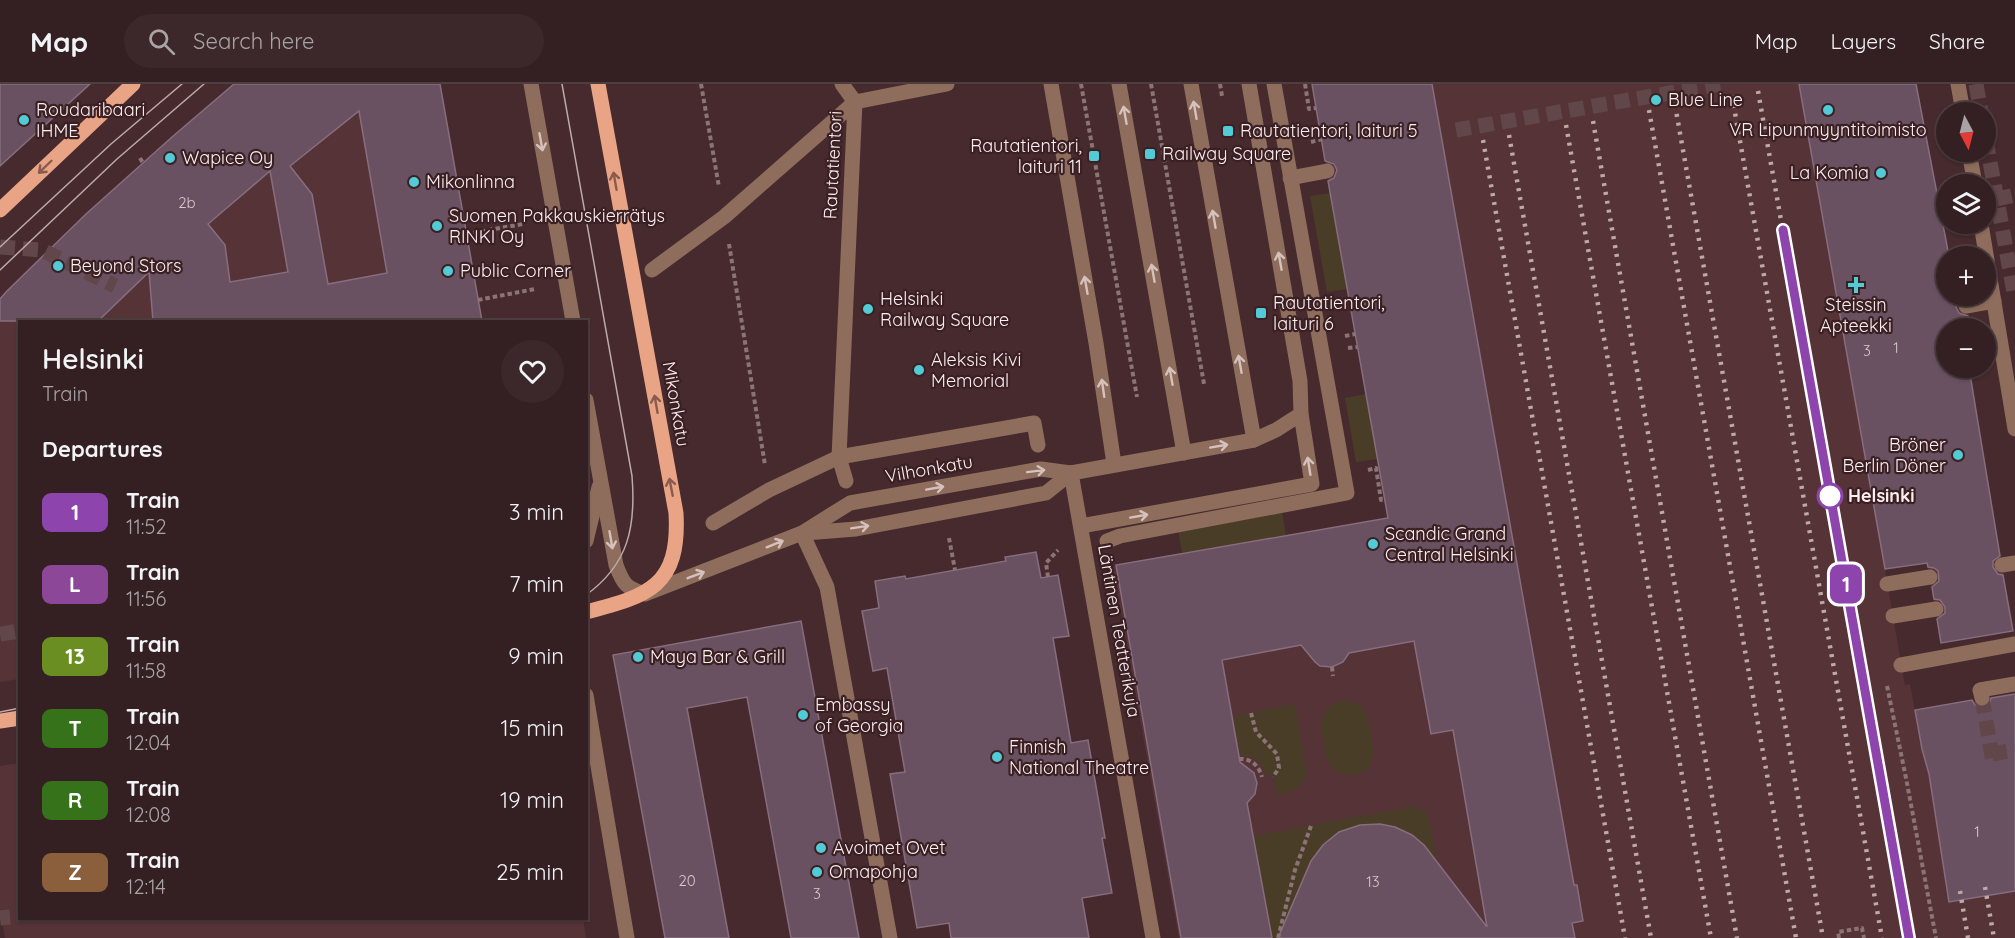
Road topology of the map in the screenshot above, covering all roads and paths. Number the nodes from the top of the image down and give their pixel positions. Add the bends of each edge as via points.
1 (133, 84) edge
2 (531, 84) edge
3 (598, 84) edge
4 (701, 84) edge
5 (842, 84) edge
6 (947, 84) edge
7 (1051, 84) edge
8 (1081, 84) edge
9 (1119, 84) edge
10 (1151, 84) edge
11 (1191, 84) edge
12 (1249, 84) edge
13 (1274, 84) edge
14 (1305, 84) edge
15 (1958, 84) edge
16 (855, 102) junction
17 (1961, 102) edge
18 (1316, 108) dead end
19 (140, 158) dead end
20 (143, 163) dead end
21 (1327, 171) dead end
22 (1290, 178) junction
23 (0, 210) edge
24 (724, 217) junction
25 (523, 224) dead end
26 (466, 234) dead end
27 (652, 270) dead end
28 (535, 289) dead end
29 (478, 300) dead end
30 (1995, 306) edge
31 (573, 320) edge
32 (1204, 384) dead end
33 (1137, 397) dead end
34 (588, 412) edge
35 (1301, 414) junction
36 (2015, 429) edge
37 (1254, 440) junction
38 (1038, 445) dead end
39 (1184, 453) junction
40 (839, 457) junction
41 (1114, 464) junction
42 (1376, 468) dead end
43 (1071, 473) junction
44 (600, 481) junction
45 (846, 481) dead end
46 (769, 490) junction
47 (1381, 500) dead end
48 (713, 523) dead end
49 (1081, 526) junction
50 (588, 532) edge
51 (802, 533) junction
52 (948, 533) dead end
53 (1107, 541) dead end
54 (1059, 549) dead end
55 (955, 570) dead end
56 (1048, 577) dead end
57 (1930, 577) dead end
58 (1887, 584) dead end
59 (645, 594) junction
60 (1936, 609) dead end
61 (588, 611) edge
62 (1893, 616) dead end
63 (2015, 644) edge
64 (1901, 665) dead end
65 (1332, 667) dead end
66 (1334, 676) dead end
67 (1885, 679) dead end
68 (2015, 684) edge
69 (1982, 698) dead end
70 (588, 707) edge
71 (1251, 713) dead end
72 (18, 718) edge
73 (0, 721) edge
74 (1239, 759) dead end
75 (1262, 777) dead end
76 (1274, 777) dead end
77 (1311, 826) dead end
78 (627, 938) edge
79 (890, 938) edge
80 (1153, 938) edge
81 (1278, 938) edge
82 (1839, 938) edge
83 (1864, 938) edge
84 (1936, 938) edge

1 -> 23 main road
2 -> 31 street
59 -> 3 main road, Mikonkatu via 662,578 671,562 676,546 676,513
4 - 24 path
5 - 16 street
6 - 16 street
41 -> 7 street
8 - 33 path
39 -> 9 street
10 - 32 path
37 -> 11 street
35 -> 12 street via 1300,381
13 - 22 street via 1278,111 1292,145
14 - 18 path via 1309,109
15 - 17 street
16 - 24 street, Rautatientori
16 - 40 street, Rautatientori
19 - 20 path
21 - 22 street
22 - 53 street via 1327,345 1347,493 1304,505
24 - 27 street, Rautatientori
24 - 46 path
25 - 26 path
28 - 29 path
30 - 36 street
34 - 44 street
35 - 37 street, Vilhonkatu
49 -> 35 street via 1312,484
39 -> 37 street, Vilhonkatu
38 - 40 street via 1034,423
39 - 41 street, Vilhonkatu
40 - 45 street, Rautatientori
40 - 46 street
41 - 43 street, Vilhonkatu
42 - 47 path
43 - 49 street, Läntinen Teatterikuja
51 -> 43 street, Vilhonkatu via 856,529 1046,493
51 -> 43 street, Vilhonkatu via 850,503 1041,469
44 - 50 street
44 -> 59 street via 621,580 631,590
46 - 48 street
49 - 80 street, Läntinen Teatterikuja
59 -> 51 street, Vilhonkatu
51 - 79 street via 827,587
52 - 55 path
54 - 56 path via 1046,562
57 - 58 street
59 - 61 main road, Vilhonkatu
60 - 62 street
63 - 64 street
65 - 66 path
67 - 84 path
68 - 69 street via 1980,690
70 - 78 street
71 - 76 path via 1256,732 1280,761
72 - 73 main road
74 - 75 path via 1253,763
77 - 81 path
82 - 83 path via 1838,932 1862,928

